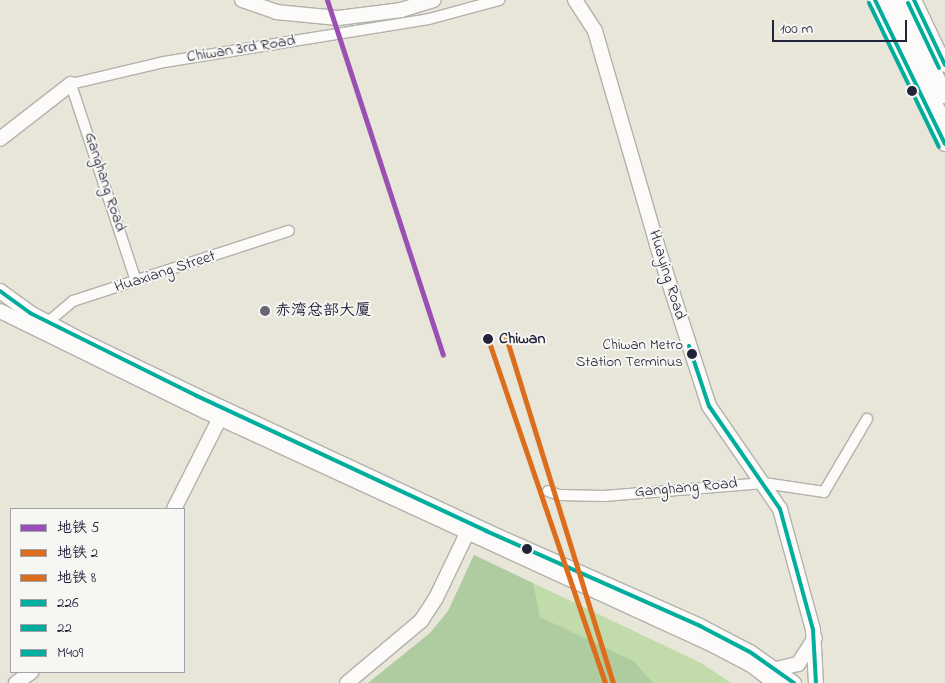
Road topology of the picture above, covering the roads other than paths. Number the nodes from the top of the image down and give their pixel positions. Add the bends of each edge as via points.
1 (242, 0) edge
2 (434, 0) edge
3 (499, 0) edge
4 (575, 0) edge
5 (875, 0) edge
6 (884, 0) edge
7 (899, 0) edge
8 (914, 0) edge
9 (945, 65) edge
10 (71, 84) junction
11 (945, 95) edge
12 (945, 126) edge
13 (0, 139) edge
14 (945, 144) edge
15 (289, 231) dead end
16 (136, 281) junction
17 (0, 291) edge
18 (0, 311) edge
19 (48, 322) junction
20 (222, 413) junction
21 (867, 419) dead end
22 (764, 483) junction
23 (548, 490) dead end
24 (174, 508) edge
25 (469, 529) junction
26 (815, 638) junction
27 (29, 673) edge
28 (775, 676) edge
29 (16, 683) edge
30 (347, 683) edge
31 (794, 683) edge
32 (816, 683) edge

1 - 2 street via 276,12 338,18 401,10
3 - 10 street, Chiwan 3rd Road via 429,20 164,62
4 - 22 street, Huaying Road via 595,31 657,245 709,406
5 - 14 street
6 - 12 main road
7 - 11 main road
8 - 9 street
10 - 13 street, Chiwan 3rd Road
10 - 16 street, Ganghang Road
15 - 16 street, Huaxiang Street
16 - 19 street, Huaxiang Street via 74,301
17 - 19 street
18 - 20 street
19 - 20 street
20 - 24 street
20 - 25 street
21 - 22 street, Ganghang Road via 824,492
22 - 23 street, Ganghang Road via 604,496 559,495
22 - 26 street, Huaying Road via 780,509
25 - 28 street via 700,626
25 - 30 street via 436,598 421,621
26 - 28 street via 798,664
26 - 32 street, Huaying Road
27 - 29 street
28 - 31 street

